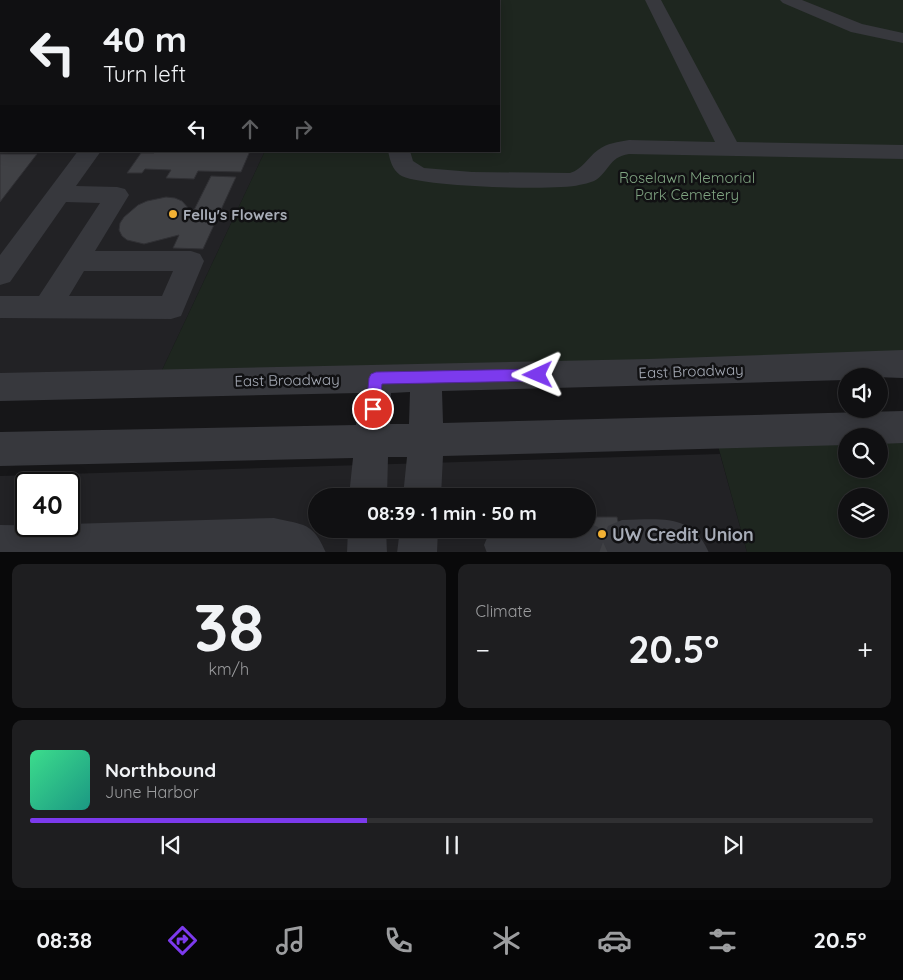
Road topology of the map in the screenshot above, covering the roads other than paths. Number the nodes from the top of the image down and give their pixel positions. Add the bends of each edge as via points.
1 (653, 0) edge
2 (788, 0) edge
3 (879, 34) junction
4 (903, 38) edge
5 (903, 43) edge
6 (729, 148) junction
7 (89, 152) edge
8 (399, 152) edge
9 (903, 152) edge
10 (59, 194) junction
11 (76, 261) junction
12 (0, 275) edge
13 (0, 307) edge
14 (47, 307) junction
15 (903, 364) edge
16 (426, 377) junction
17 (376, 378) junction
18 (0, 387) edge
19 (903, 427) edge
20 (370, 440) junction
21 (426, 440) junction
22 (0, 449) edge
23 (368, 488) edge
24 (423, 488) edge
25 (367, 538) edge
26 (419, 538) edge
27 (622, 540) dead end
28 (584, 541) dead end
29 (0, 545) edge
30 (504, 545) dead end
31 (306, 552) edge
32 (367, 552) edge
33 (418, 552) edge
34 (689, 552) edge

1 - 6 street
2 - 3 street via 823,16
3 - 4 street
3 - 5 street
6 - 8 street via 615,149 587,175 571,180 420,175 408,170
6 - 9 street
7 - 10 street
10 - 11 street via 117,196
10 - 12 street
11 - 14 street
11 - 14 street via 191,261 171,308
13 - 14 street
15 - 16 street, East Broadway
16 - 17 street, East Broadway
16 - 21 street
17 - 18 street, East Broadway
17 - 20 street
19 - 21 street
20 - 21 street
20 - 22 street
20 - 23 street
21 - 24 street
25 - 32 street
26 - 33 street
27 - 34 street via 675,540
28 - 30 street
29 - 31 street via 274,538 300,544

